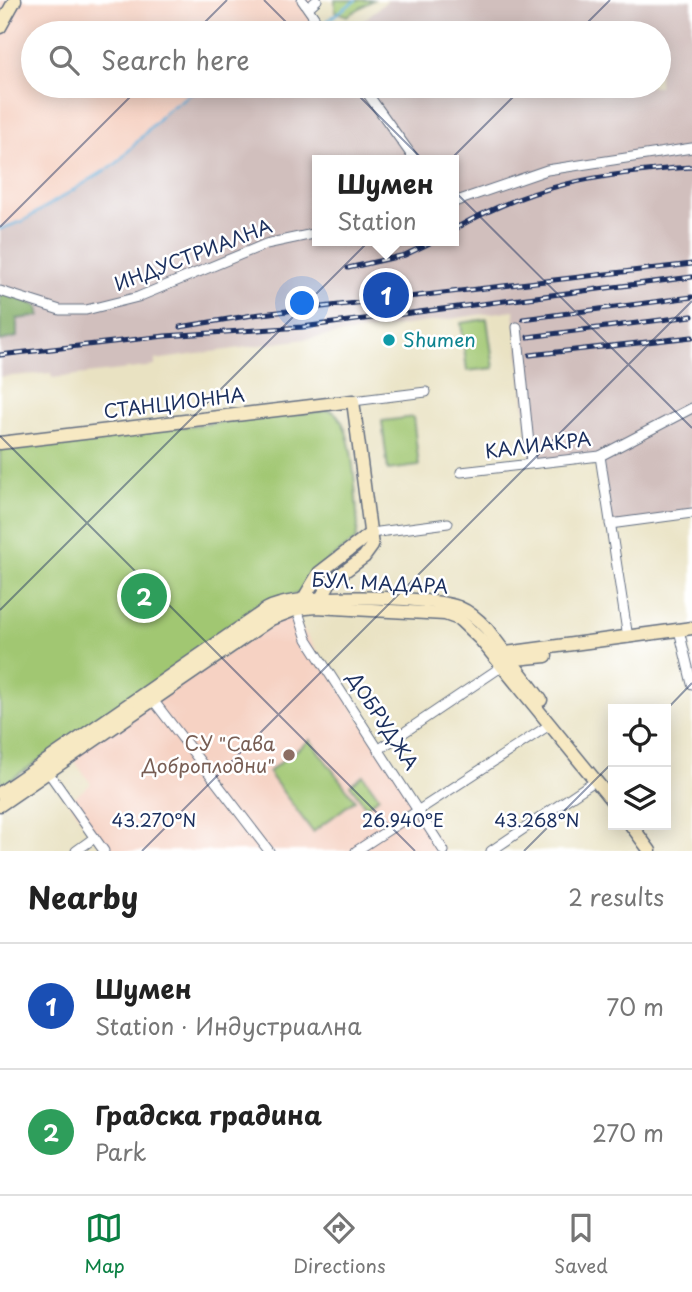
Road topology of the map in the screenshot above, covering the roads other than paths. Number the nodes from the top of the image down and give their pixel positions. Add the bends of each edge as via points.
1 (15, 0) edge
2 (317, 0) edge
3 (305, 4) edge
4 (317, 21) edge
5 (0, 27) edge
6 (371, 98) edge
7 (692, 148) edge
8 (411, 155) edge
9 (459, 200) edge
10 (312, 234) edge
11 (0, 291) edge
12 (517, 327) dead end
13 (426, 392) dead end
14 (353, 401) junction
15 (692, 408) edge
16 (0, 443) edge
17 (600, 456) junction
18 (531, 463) junction
19 (461, 472) dead end
20 (692, 513) edge
21 (448, 523) dead end
22 (610, 524) junction
23 (371, 533) junction
24 (319, 602) junction
25 (300, 604) junction
26 (686, 629) edge
27 (628, 638) junction
28 (543, 657) junction
29 (504, 659) junction
30 (692, 684) edge
31 (539, 698) junction
32 (153, 700) junction
33 (551, 724) junction
34 (378, 750) junction
35 (577, 756) junction
36 (45, 768) junction
37 (596, 780) junction
38 (0, 793) edge
39 (608, 796) edge
40 (0, 805) edge
41 (418, 810) junction
42 (635, 830) edge
43 (94, 838) junction
44 (497, 849) edge
45 (76, 851) edge
46 (104, 851) edge
47 (269, 851) edge
48 (356, 851) edge
49 (444, 851) edge
50 (650, 851) edge

1 - 5 main road
2 - 3 street
3 - 4 street
6 - 8 street
7 - 9 street via 547,170
10 - 11 street, ИНДУСТРИАЛНА via 266,244 138,297 86,310 38,306
12 - 18 street
13 - 14 street, СТАНЦИОННА
14 - 16 main road, СТАНЦИОННА
14 - 23 main road
15 - 17 street, КАЛИАКРА
17 - 18 street, КАЛИАКРА
17 - 22 street
18 - 19 street, КАЛИАКРА
20 - 22 street
21 - 23 street
22 - 27 street
23 - 24 main road via 369,552 330,582
23 - 25 main road via 319,573
24 - 25 main road, БУЛ. МАДАРА
24 - 29 main road, БУЛ. МАДАРА via 430,602 457,607 478,619
25 - 32 main road, БУЛ. МАДАРА
25 - 34 street, ДОБРУДЖА via 307,639
25 - 36 main road, БУЛ. МАДАРА via 267,610
26 - 27 main road
26 - 30 street
27 - 28 main road
27 - 29 main road
28 - 29 main road
28 - 31 main road via 531,675
29 - 31 main road
29 - 33 main road
29 - 34 street
31 - 35 main road
32 - 36 main road, БУЛ. МАДАРА
32 - 47 street
33 - 35 main road
33 - 41 street
34 - 41 street, ДОБРУДЖА
35 - 37 main road
36 - 38 main road, БУЛ. МАДАРА
36 - 40 main road, БУЛ. МАДАРА
36 - 43 street
37 - 39 main road
37 - 44 street
41 - 48 street
41 - 49 street, ДОБРУДЖА
42 - 50 main road
43 - 45 street
43 - 46 street

